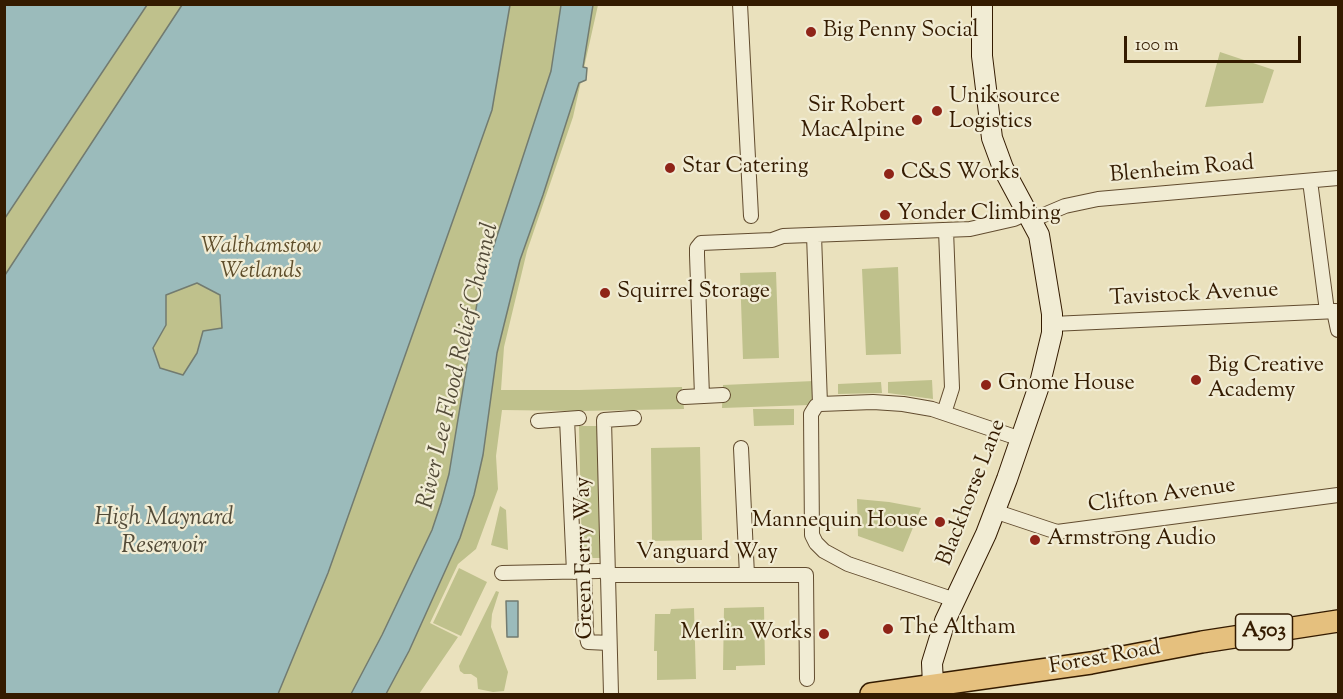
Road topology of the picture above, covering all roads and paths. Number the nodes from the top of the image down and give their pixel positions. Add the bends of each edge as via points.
1 (740, 4) edge
2 (982, 4) edge
3 (1338, 178) edge
4 (1310, 181) junction
5 (751, 216) dead end
6 (1029, 216) junction
7 (945, 230) junction
8 (814, 235) junction
9 (1333, 311) edge
10 (1052, 324) junction
11 (1338, 330) edge
12 (723, 395) dead end
13 (702, 396) junction
14 (684, 397) dead end
15 (820, 404) junction
16 (944, 413) junction
17 (634, 418) dead end
18 (538, 421) dead end
19 (1021, 440) junction
20 (741, 448) dead end
21 (1338, 495) edge
22 (994, 511) junction
23 (579, 572) junction
24 (502, 573) dead end
25 (603, 573) junction
26 (747, 575) junction
27 (955, 600) junction
28 (1338, 621) edge
29 (609, 643) junction
30 (807, 680) dead end
31 (934, 690) edge
32 (611, 694) edge
33 (871, 694) edge

1 - 5 street
2 - 6 main road, Blackhorse Lane via 982,56 992,138
3 - 4 street, Blenheim Road
4 - 6 street, Blenheim Road via 1098,199
4 - 9 street
6 - 7 street, Blenheim Road via 970,229
6 - 10 main road, Blackhorse Lane via 1039,235
7 - 8 street, Blenheim Road
7 - 16 street via 952,388
8 - 13 street, Blenheim Road via 708,242 697,248
8 - 15 street
9 - 10 street, Tavistock Avenue
9 - 11 street
10 - 19 main road, Blackhorse Lane via 1040,383
12 - 13 street
13 - 14 street
15 - 16 street via 885,402
15 - 27 street via 809,422 812,535 816,543 848,564
16 - 19 street
17 - 25 street, Green Ferry Way via 604,420
18 - 23 street via 573,418
19 - 22 main road, Blackhorse Lane
20 - 26 street
21 - 22 street, Clifton Avenue via 1057,532
22 - 27 main road, Blackhorse Lane
23 - 24 street, Vanguard Way
23 - 25 street, Vanguard Way
23 - 29 street via 588,642
25 - 26 street, Vanguard Way
25 - 29 street, Green Ferry Way
26 - 30 street, Vanguard Way via 806,575
27 - 31 main road, Blackhorse Lane via 933,659
28 - 31 main road, Forest Road / A503
29 - 32 street, Green Ferry Way
31 - 33 main road, Forest Road / A503

